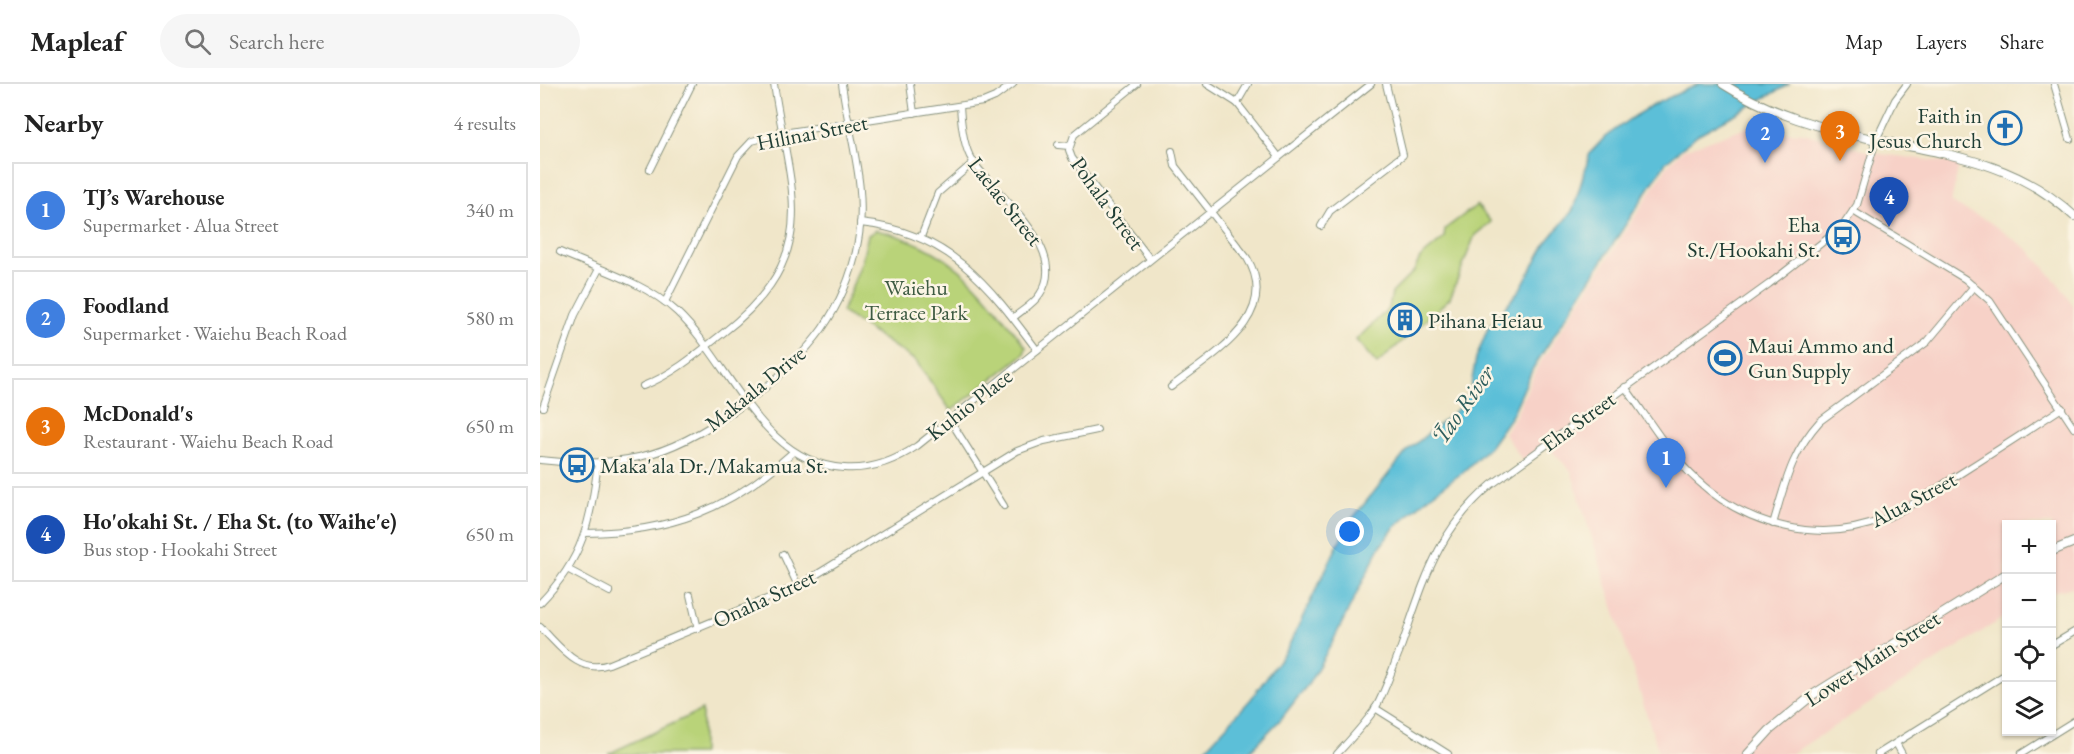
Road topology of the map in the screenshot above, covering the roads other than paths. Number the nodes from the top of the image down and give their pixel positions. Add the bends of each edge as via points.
1 (692, 84) edge
2 (774, 84) edge
3 (842, 84) edge
4 (910, 84) edge
5 (1012, 84) edge
6 (1137, 84) edge
7 (1207, 84) edge
8 (1248, 84) edge
9 (1371, 84) edge
10 (1386, 84) edge
11 (1723, 84) edge
12 (1907, 84) edge
13 (2054, 84) edge
14 (1237, 103) junction
15 (960, 106) junction
16 (914, 113) junction
17 (849, 123) junction
18 (783, 133) junction
19 (2070, 139) dead end
20 (1876, 140) junction
21 (1058, 145) dead end
22 (1069, 146) junction
23 (1172, 152) dead end
24 (1279, 157) junction
25 (974, 162) junction
26 (650, 169) dead end
27 (1853, 211) junction
28 (1209, 212) junction
29 (2074, 216) edge
30 (860, 223) junction
31 (1321, 226) dead end
32 (921, 237) junction
33 (560, 252) dead end
34 (1149, 259) junction
35 (599, 269) junction
36 (1974, 286) junction
37 (665, 302) junction
38 (1013, 318) junction
39 (706, 347) junction
40 (1037, 350) junction
41 (643, 386) dead end
42 (1171, 387) dead end
43 (1625, 387) junction
44 (747, 400) junction
45 (543, 407) dead end
46 (2062, 408) junction
47 (950, 420) junction
48 (2074, 428) edge
49 (1097, 430) dead end
50 (794, 452) junction
51 (540, 460) edge
52 (598, 463) junction
53 (981, 470) junction
54 (1004, 506) dead end
55 (1773, 524) junction
56 (586, 533) junction
57 (2074, 542) edge
58 (2056, 549) edge
59 (783, 554) dead end
60 (569, 570) junction
61 (2002, 577) edge
62 (798, 586) junction
63 (610, 592) dead end
64 (690, 595) dead end
65 (540, 603) edge
66 (540, 627) edge
67 (698, 629) junction
68 (2074, 632) edge
69 (2056, 643) edge
70 (2002, 677) edge
71 (1375, 708) junction
72 (2074, 721) edge
73 (1896, 743) junction
74 (1337, 754) edge
75 (1448, 754) edge
76 (1748, 754) edge
77 (1878, 754) edge
78 (1902, 754) edge
79 (2021, 754) edge

1 - 26 street
2 - 18 street
3 - 17 street, Makaala Drive
4 - 16 street
5 - 15 street, Hilinai Street via 989,100
6 - 22 street, Pohala Street via 1074,135
7 - 14 street
8 - 14 street
9 - 24 street, Kuhio Place
10 - 31 street via 1402,155 1330,211
11 - 20 street via 1815,125
12 - 20 street, Eha Street
13 - 19 street
14 - 24 street
15 - 16 street, Hilinai Street
15 - 25 street, Laelae Street via 968,151
16 - 17 street, Hilinai Street
17 - 18 street, Hilinai Street
17 - 30 street, Makaala Drive via 861,193
18 - 37 street, Hilinai Street via 756,139 740,152
18 - 39 street via 795,204 788,252 765,295
20 - 27 street, Eha Street via 1865,186
20 - 29 street via 1956,154 1988,164 2040,188
21 - 22 street, Pohala Street
22 - 34 street, Pohala Street via 1072,158
23 - 28 street via 1175,166
24 - 28 street, Kuhio Place
25 - 32 street via 940,189
25 - 38 street, Laelae Street via 1038,240 1047,258 1042,292
27 - 36 street
27 - 43 street, Eha Street via 1824,243
28 - 34 street, Kuhio Place
28 - 42 street via 1251,264 1257,282 1256,302 1240,330
30 - 32 street
30 - 44 street, Makaala Drive via 853,264 822,328 791,364
32 - 38 street via 971,269
33 - 35 street, Kuhio Place
34 - 40 street, Kuhio Place
35 - 37 street, Kuhio Place
35 - 45 street via 572,322
36 - 46 street via 2003,316
36 - 55 street via 1927,342 1820,421 1806,436 1789,470
37 - 39 street, Kuhio Place
38 - 40 street
39 - 41 street
39 - 44 street, Kuhio Place
40 - 47 street, Kuhio Place
43 - 55 street, Alua Street via 1695,479 1734,509
43 - 71 street, Eha Street via 1491,485 1452,525 1430,565 1389,680
44 - 50 street, Kuhio Place via 774,436
44 - 52 street, Makaala Drive via 717,423 668,449
46 - 48 street
46 - 55 street, Alua Street via 1884,519 1837,530 1808,531
47 - 50 street, Kuhio Place via 907,453 873,466 837,468
47 - 53 street
49 - 53 street, Onaha Street via 1030,446
50 - 56 street via 742,493 683,520 619,533
51 - 52 street, Makaala Drive
52 - 56 street
53 - 54 street
53 - 62 street, Onaha Street
56 - 60 street
57 - 58 street
59 - 62 street
60 - 63 street
60 - 65 street
61 - 76 street, Lower Main Street via 1799,705
62 - 67 street, Onaha Street
64 - 67 street
66 - 67 street, Onaha Street via 574,660 593,667
68 - 69 street
70 - 73 street
71 - 74 street, Eha Street
71 - 75 street
72 - 79 street
73 - 77 street
73 - 78 street

